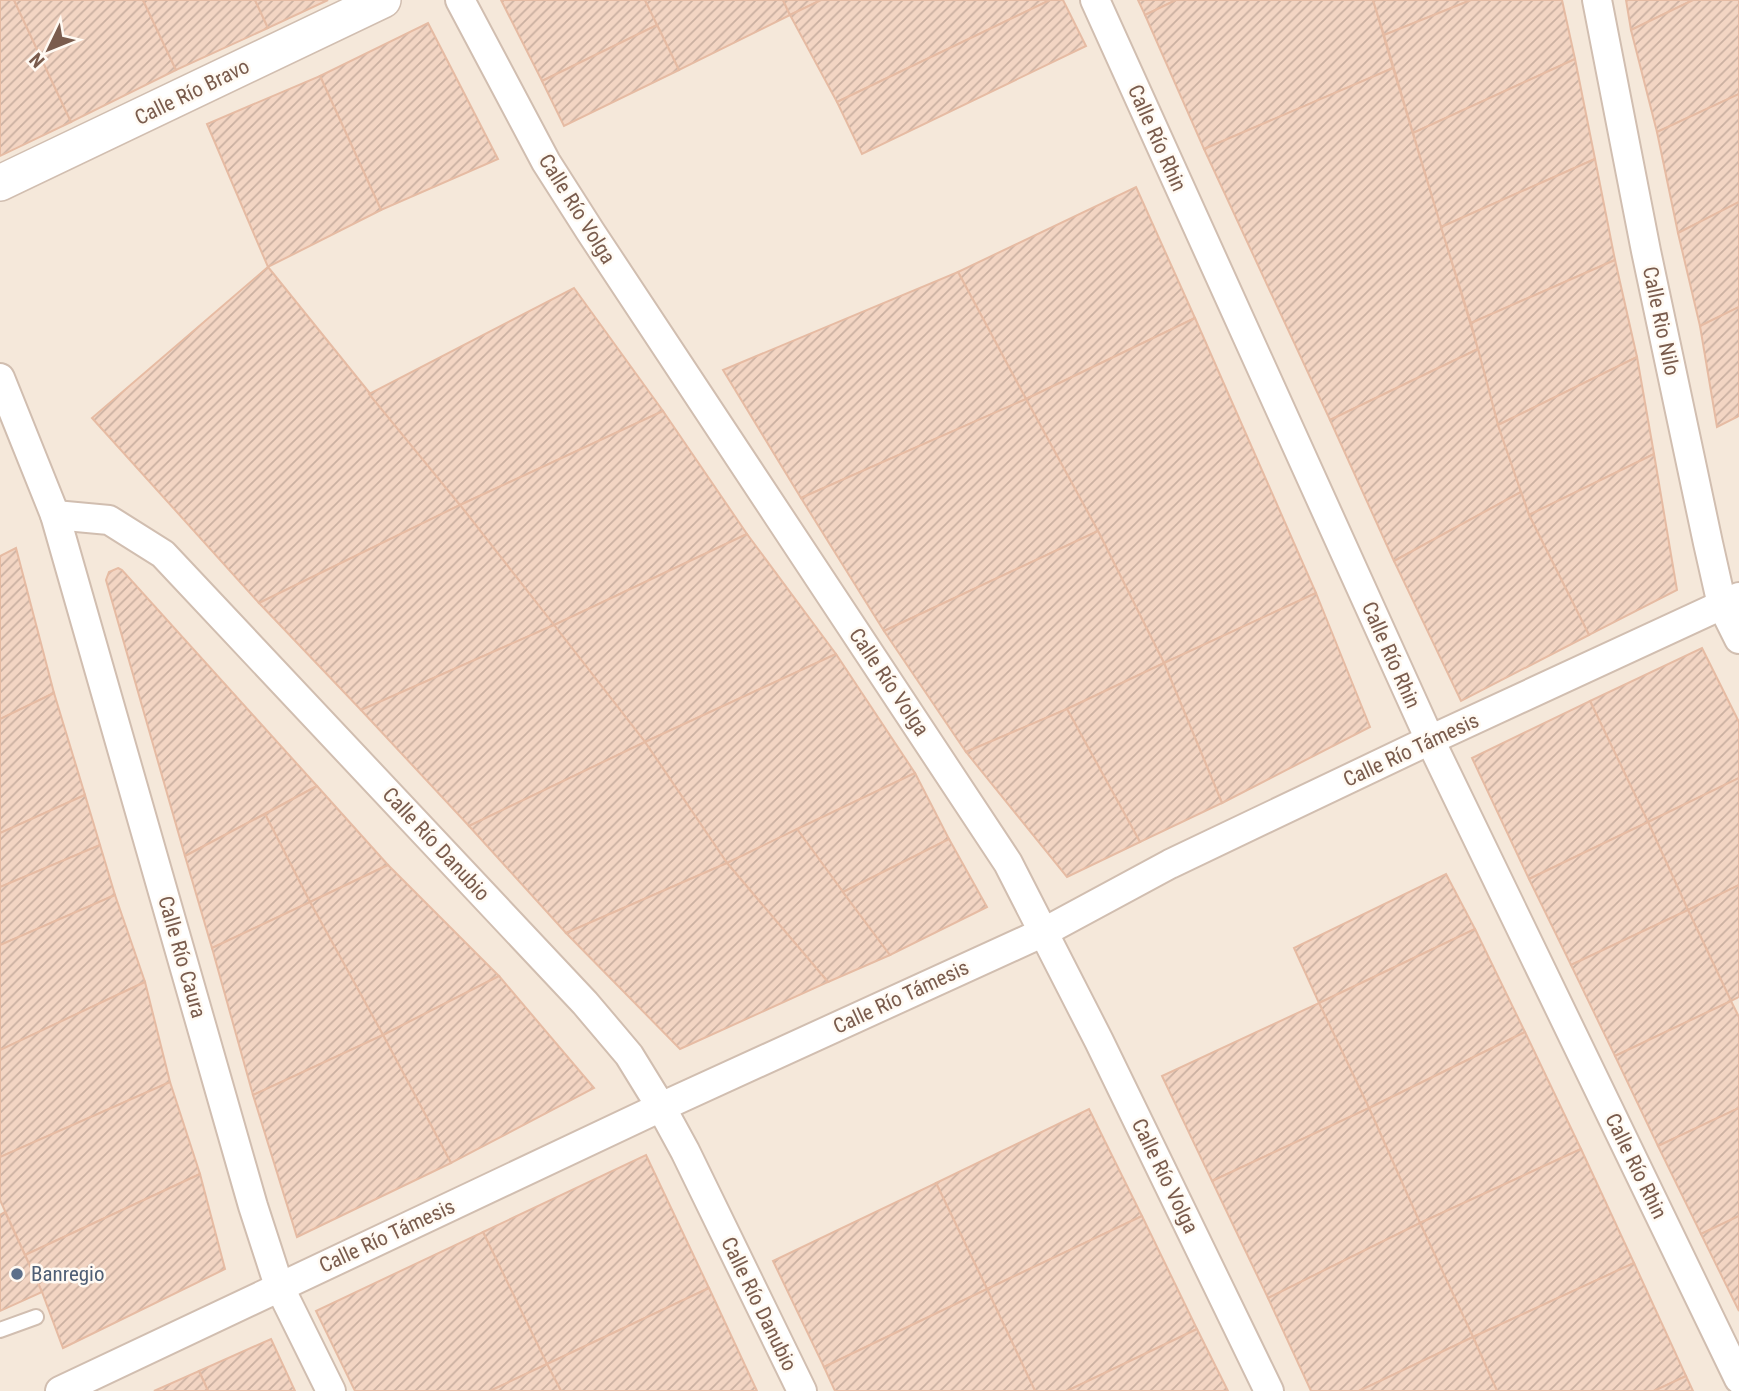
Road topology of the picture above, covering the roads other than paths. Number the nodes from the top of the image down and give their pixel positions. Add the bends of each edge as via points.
1 (383, 0) edge
2 (460, 0) edge
3 (1095, 0) edge
4 (1597, 0) edge
5 (0, 183) edge
6 (0, 378) edge
7 (55, 515) junction
8 (1731, 601) edge
9 (1739, 639) edge
10 (1430, 740) junction
11 (1044, 932) junction
12 (661, 1107) junction
13 (279, 1286) junction
14 (36, 1317) dead end
15 (0, 1331) edge
16 (1739, 1379) edge
17 (60, 1391) edge
18 (331, 1391) edge
19 (802, 1391) edge
20 (1269, 1391) edge

1 - 5 street, Calle Río Bravo
2 - 11 street, Calle Río Volga via 554,174 1009,863
3 - 10 street, Calle Río Rhin
4 - 8 street, Calle Rio Nilo via 1646,251
6 - 7 street
7 - 12 street, Calle Río Danubio via 109,520 163,554 585,1003 629,1055
7 - 13 street, Calle Río Caura
8 - 9 street, Calle Rio Nilo
8 - 10 street, Calle Río Támesis
10 - 11 street, Calle Río Támesis via 1170,864
10 - 16 street, Calle Río Rhin
11 - 12 street, Calle Río Támesis
11 - 20 street, Calle Río Volga
12 - 13 street, Calle Río Támesis
12 - 19 street, Calle Río Danubio
13 - 17 street, Calle Río Támesis
13 - 18 street, Calle Río Caura
14 - 15 lane

